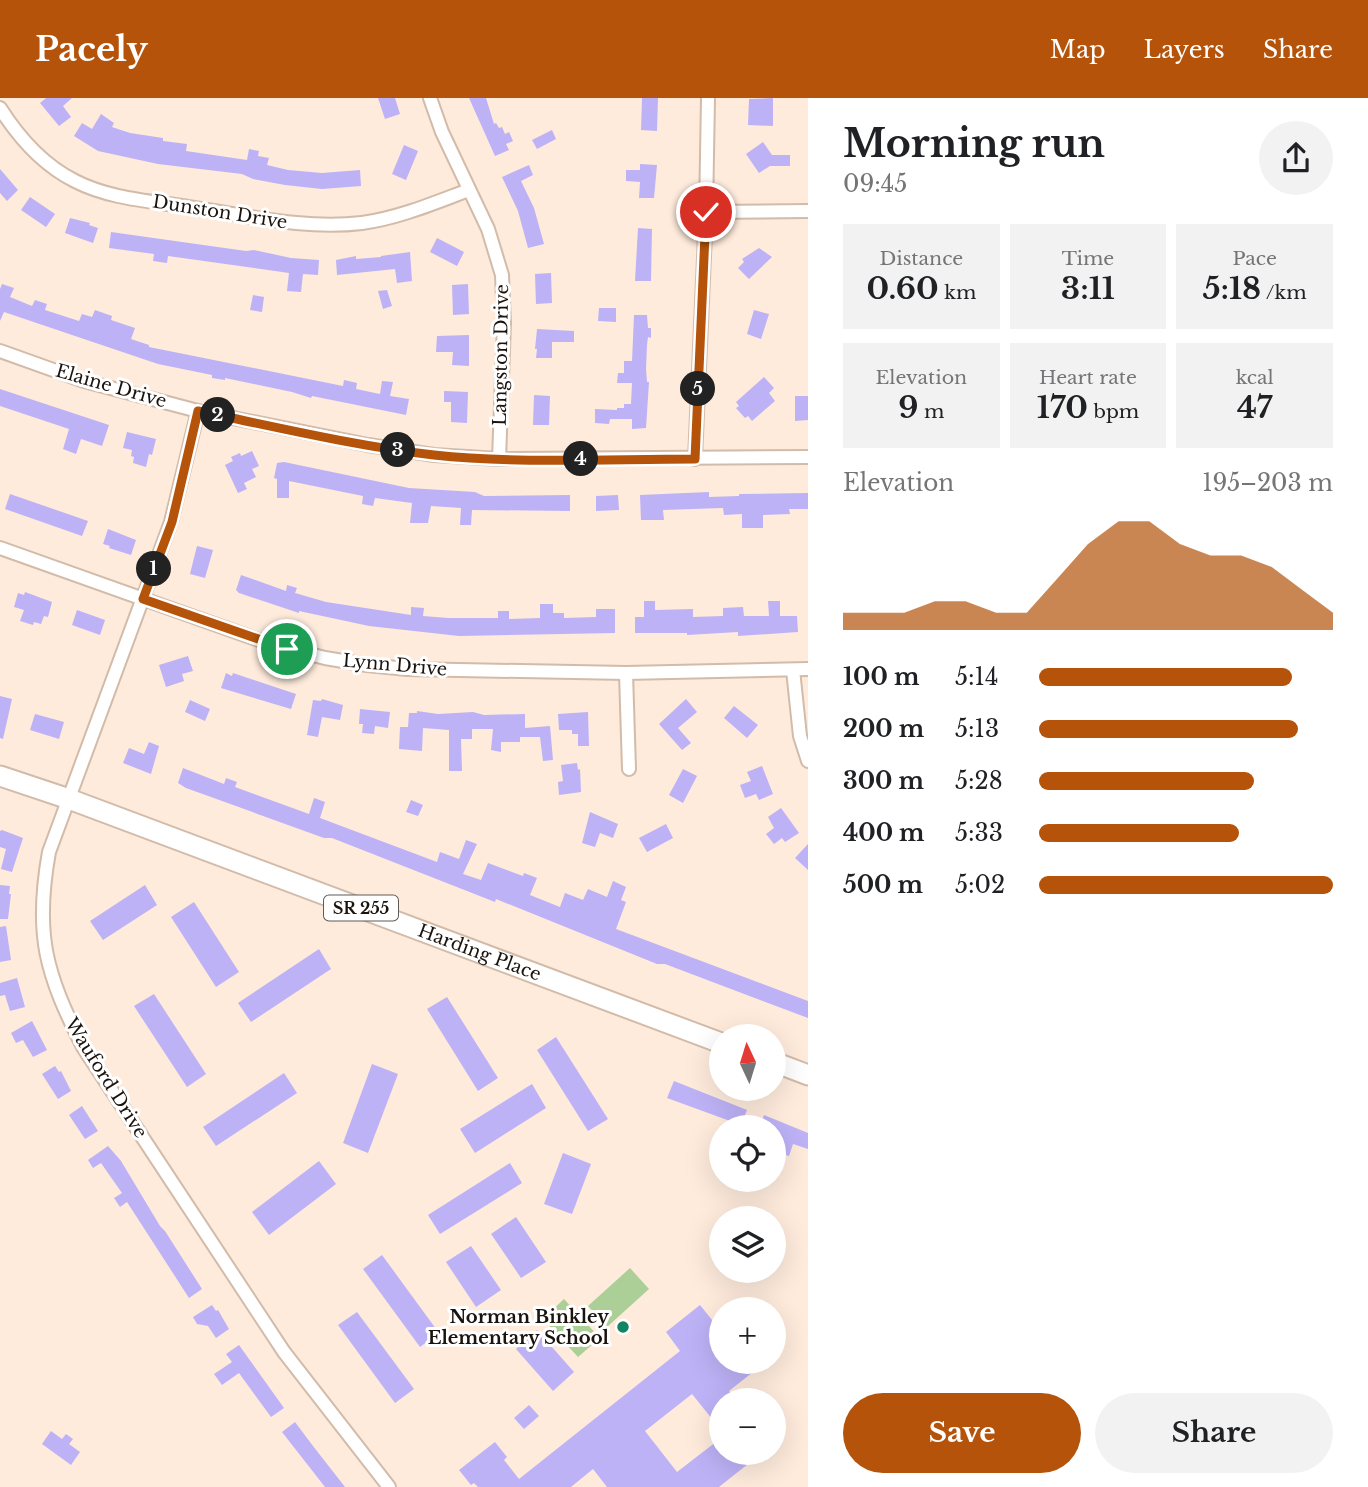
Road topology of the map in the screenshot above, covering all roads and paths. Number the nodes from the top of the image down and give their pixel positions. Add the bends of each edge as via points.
1 (430, 98) edge
2 (708, 98) edge
3 (0, 108) edge
4 (469, 190) junction
5 (808, 211) edge
6 (706, 212) junction
7 (0, 351) edge
8 (198, 411) junction
9 (808, 457) edge
10 (499, 459) junction
11 (695, 459) junction
12 (0, 548) edge
13 (143, 599) junction
14 (793, 670) junction
15 (808, 670) edge
16 (626, 673) junction
17 (808, 761) edge
18 (629, 769) dead end
19 (0, 776) edge
20 (69, 799) junction
21 (709, 1039) edge
22 (786, 1067) edge
23 (808, 1075) edge
24 (389, 1487) edge

1 - 4 street, Langston Drive
2 - 6 street
3 - 4 street, Dunston Drive via 49,164 109,194 331,225 394,216
4 - 10 street, Langston Drive via 488,229 502,275
5 - 6 street
6 - 11 street
7 - 8 street, Elaine Drive
8 - 10 street, Elaine Drive via 368,445
8 - 13 street, Wauford Drive via 172,522
9 - 11 street, Elaine Drive
10 - 11 street, Elaine Drive
12 - 13 street, Lynn Drive
13 - 16 street, Lynn Drive via 287,649 367,665
13 - 20 street, Wauford Drive
14 - 15 street, Lynn Drive
14 - 16 street, Lynn Drive
14 - 17 street via 800,736
16 - 18 street
19 - 20 main road, Harding Place / SR 255
20 - 21 main road, Harding Place / SR 255
20 - 24 street, Wauford Drive via 49,852 41,913 50,974 60,1001 83,1047 277,1341
22 - 23 main road

